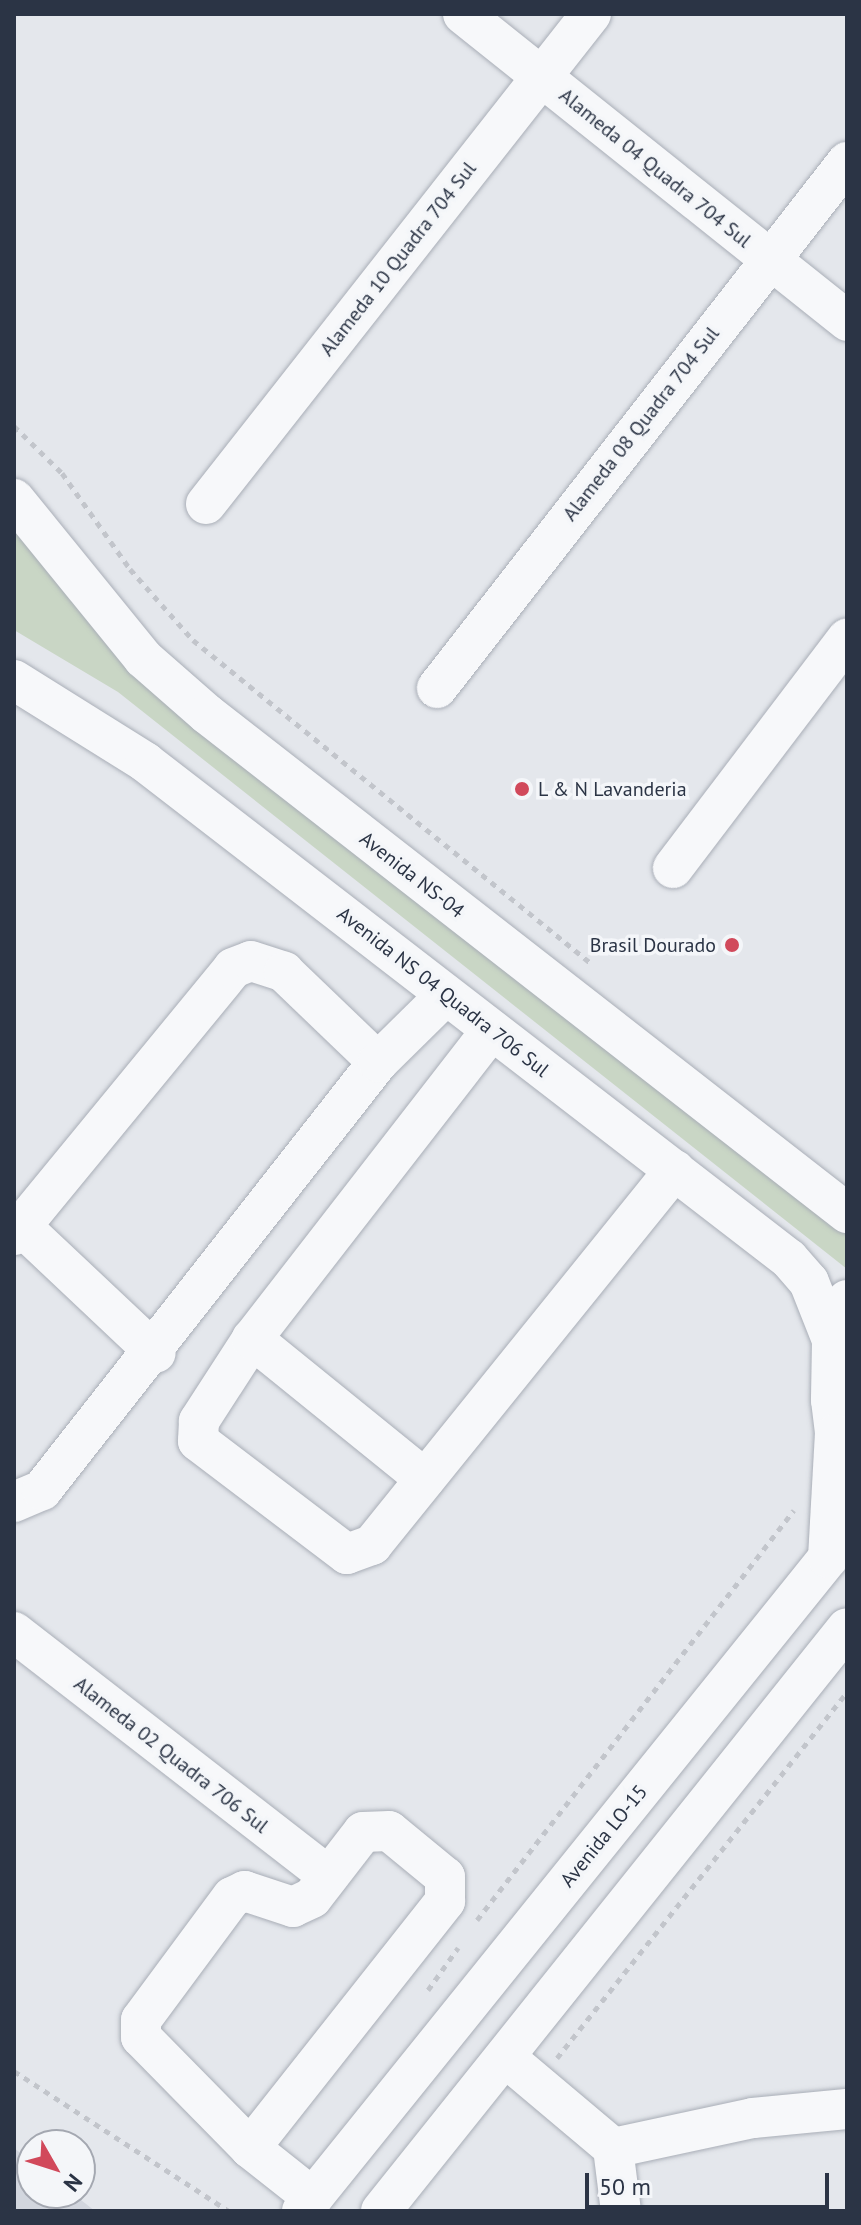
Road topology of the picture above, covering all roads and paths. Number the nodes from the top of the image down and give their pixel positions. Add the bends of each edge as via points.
1 (463, 14) edge
2 (591, 14) edge
3 (541, 76) junction
4 (847, 162) edge
5 (768, 260) junction
6 (847, 321) edge
7 (14, 426) edge
8 (14, 499) edge
9 (206, 504) dead end
10 (847, 639) edge
11 (14, 680) edge
12 (437, 688) dead end
13 (673, 868) dead end
14 (597, 968) dead end
15 (446, 995) junction
16 (492, 1030) junction
17 (378, 1062) junction
18 (675, 1170) junction
19 (847, 1213) edge
20 (18, 1231) edge
21 (847, 1300) edge
22 (252, 1339) junction
23 (832, 1340) junction
24 (156, 1353) junction
25 (841, 1444) edge
26 (425, 1479) junction
27 (14, 1502) edge
28 (799, 1504) dead end
29 (847, 1628) edge
30 (14, 1632) edge
31 (847, 1692) edge
32 (329, 1876) junction
33 (474, 1926) dead end
34 (465, 1938) dead end
35 (428, 1990) dead end
36 (505, 2057) junction
37 (14, 2071) edge
38 (535, 2085) junction
39 (847, 2109) edge
40 (250, 2148) junction
41 (613, 2148) junction
42 (307, 2204) edge
43 (229, 2211) edge
44 (381, 2211) edge
45 (621, 2211) edge

1 - 3 street, Alameda 04 Quadra 704 Sul
2 - 3 street, Alameda 10 Quadra 704 Sul
3 - 5 street, Alameda 04 Quadra 704 Sul
3 - 9 street, Alameda 10 Quadra 704 Sul
4 - 5 street, Alameda 08 Quadra 704 Sul
5 - 6 street, Alameda 04 Quadra 704 Sul
5 - 12 street, Alameda 08 Quadra 704 Sul
7 - 14 path via 62,473 130,569 193,640
8 - 19 street, Avenida NS-04 via 143,658 207,714
10 - 13 street
11 - 15 street, Avenida NS 04 Quadra 706 Sul via 145,762
15 - 16 street, Avenida NS 04 Quadra 706 Sul
15 - 17 street
16 - 18 street, Avenida NS 04 Quadra 706 Sul
16 - 22 street
17 - 20 street via 284,972 251,961 233,968
17 - 24 street
18 - 23 street, Avenida NS 04 Quadra 706 Sul via 789,1259 809,1282
18 - 26 street
20 - 24 street
21 - 23 street
22 - 26 street
22 - 26 street via 199,1421 198,1441 347,1554 372,1545
23 - 25 street, Avenida LO-15
24 - 27 street via 42,1490
25 - 42 street, Avenida LO-15 via 828,1558
28 - 33 path
29 - 36 street
30 - 32 street, Alameda 02 Quadra 706 Sul
31 - 38 path
32 - 40 street via 293,1907 245,1891 232,1897 141,2020 141,2037
32 - 40 street via 363,1832 376,1826 445,1877 449,1888
34 - 35 path
36 - 38 street
36 - 44 street
37 - 43 path
38 - 41 street
39 - 41 street via 753,2118
40 - 42 street
41 - 45 street

